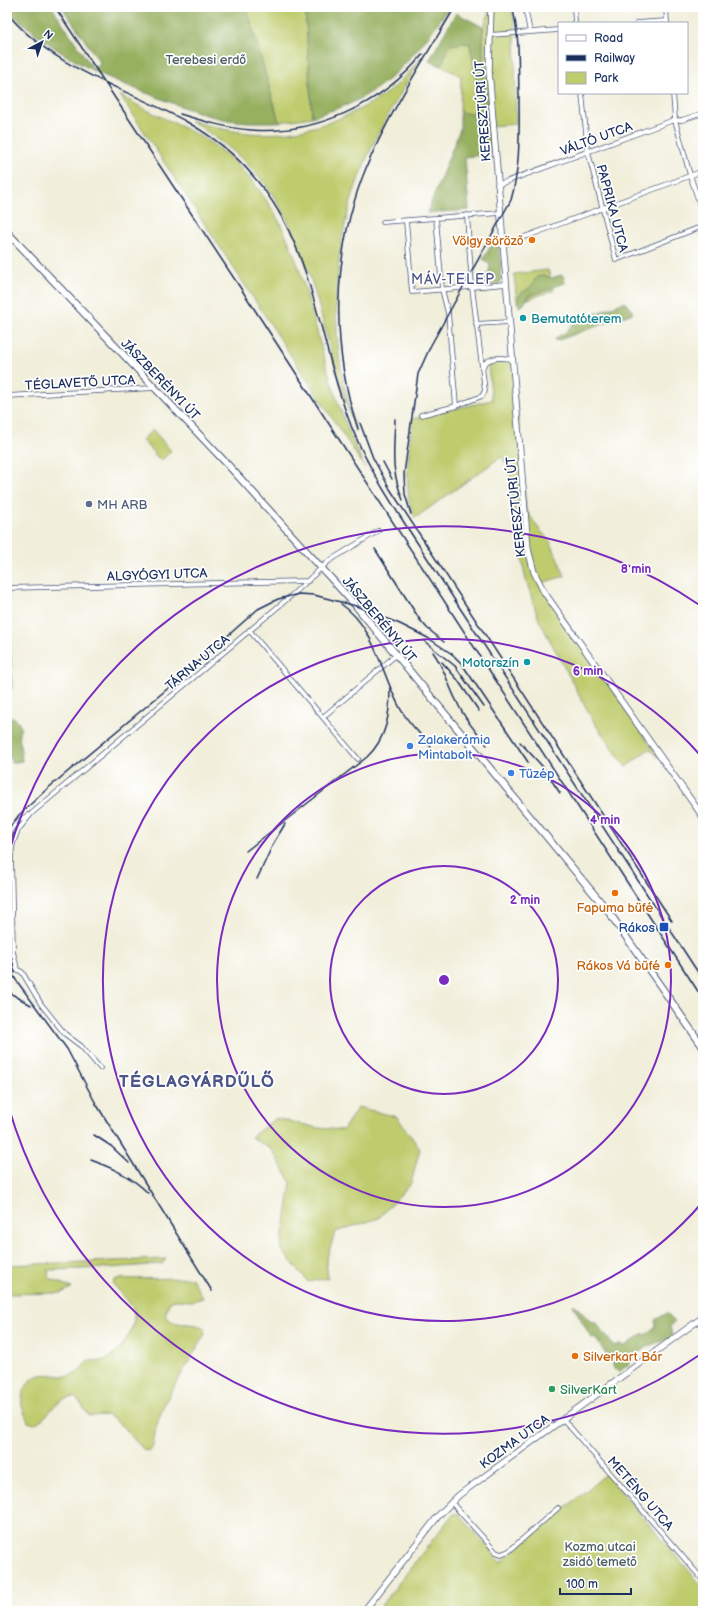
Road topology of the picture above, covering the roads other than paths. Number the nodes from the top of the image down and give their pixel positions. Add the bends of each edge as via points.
1 (491, 7) edge
2 (525, 7) edge
3 (574, 7) edge
4 (666, 7) edge
5 (575, 22) edge
6 (667, 22) edge
7 (558, 30) edge
8 (530, 32) junction
9 (489, 36) junction
10 (582, 94) edge
11 (673, 94) edge
12 (703, 113) edge
13 (676, 120) junction
14 (588, 152) junction
15 (703, 171) edge
16 (690, 176) junction
17 (498, 185) junction
18 (601, 207) junction
19 (500, 213) junction
20 (703, 214) edge
21 (467, 215) junction
22 (436, 218) junction
23 (406, 221) junction
24 (383, 222) dead end
25 (703, 226) edge
26 (7, 232) edge
27 (503, 245) junction
28 (506, 284) junction
29 (472, 287) junction
30 (442, 289) junction
31 (509, 322) junction
32 (476, 324) junction
33 (513, 359) junction
34 (483, 373) junction
35 (154, 388) junction
36 (7, 396) edge
37 (456, 406) junction
38 (421, 415) dead end
39 (378, 531) dead end
40 (322, 568) junction
41 (308, 581) junction
42 (7, 588) edge
43 (249, 630) junction
44 (396, 655) junction
45 (323, 717) junction
46 (358, 759) dead end
47 (32, 813) junction
48 (703, 817) edge
49 (11, 855) junction
50 (7, 968) edge
51 (17, 969) junction
52 (703, 1047) edge
53 (100, 1068) dead end
54 (703, 1317) edge
55 (563, 1419) junction
56 (451, 1502) junction
57 (558, 1508) dead end
58 (703, 1580) edge
59 (364, 1611) edge

1 - 9 main road, KERESZTÚRI ÚT
2 - 8 street
3 - 5 street
4 - 6 street
7 - 8 street
8 - 9 street
9 - 17 main road, KERESZTÚRI ÚT via 489,71
10 - 14 street, PAPRIKA UTCA
11 - 13 street
12 - 13 street, VÁLTÓ UTCA
13 - 14 street, VÁLTÓ UTCA
13 - 16 street
14 - 17 street, VÁLTÓ UTCA
14 - 18 street, PAPRIKA UTCA
15 - 16 street
16 - 18 street
16 - 20 street
17 - 19 main road, KERESZTÚRI ÚT
18 - 25 street, PAPRIKA UTCA via 616,260
18 - 27 street
19 - 21 street
19 - 27 main road, KERESZTÚRI ÚT
21 - 22 street
21 - 29 street
22 - 23 street
22 - 30 street
23 - 24 street
23 - 30 street via 412,292
26 - 35 main road, JÁSZBERÉNYI ÚT
27 - 28 main road, KERESZTÚRI ÚT
28 - 29 street
28 - 31 main road, KERESZTÚRI ÚT
29 - 30 street
29 - 32 street
30 - 37 street via 448,314
31 - 32 street
31 - 33 main road, KERESZTÚRI ÚT
32 - 34 street
33 - 34 street via 488,359 484,364
33 - 48 main road, KERESZTÚRI ÚT via 528,549 534,572 544,592
34 - 37 street via 485,391 482,396
35 - 36 street, TÉGLAVETŐ UTCA
35 - 40 main road, JÁSZBERÉNYI ÚT
37 - 38 street
39 - 40 street, TÁRNA UTCA
40 - 41 street, TÁRNA UTCA
40 - 44 main road, JÁSZBERÉNYI ÚT
41 - 42 street, ALGYÓGYI UTCA
41 - 43 street, TÁRNA UTCA
43 - 45 street
43 - 47 street, TÁRNA UTCA
44 - 45 street
44 - 52 main road, JÁSZBERÉNYI ÚT via 608,911
45 - 46 street
47 - 49 street via 18,830
47 - 49 street via 11,828 7,841
49 - 51 street via 12,941
50 - 51 street
51 - 53 street via 24,975 41,1004 65,1034 81,1046
54 - 55 main road, KOZMA UTCA
55 - 56 main road, KOZMA UTCA
55 - 58 street, METÉNG UTCA
56 - 57 street via 496,1552 501,1554 509,1551
56 - 59 main road, KOZMA UTCA

